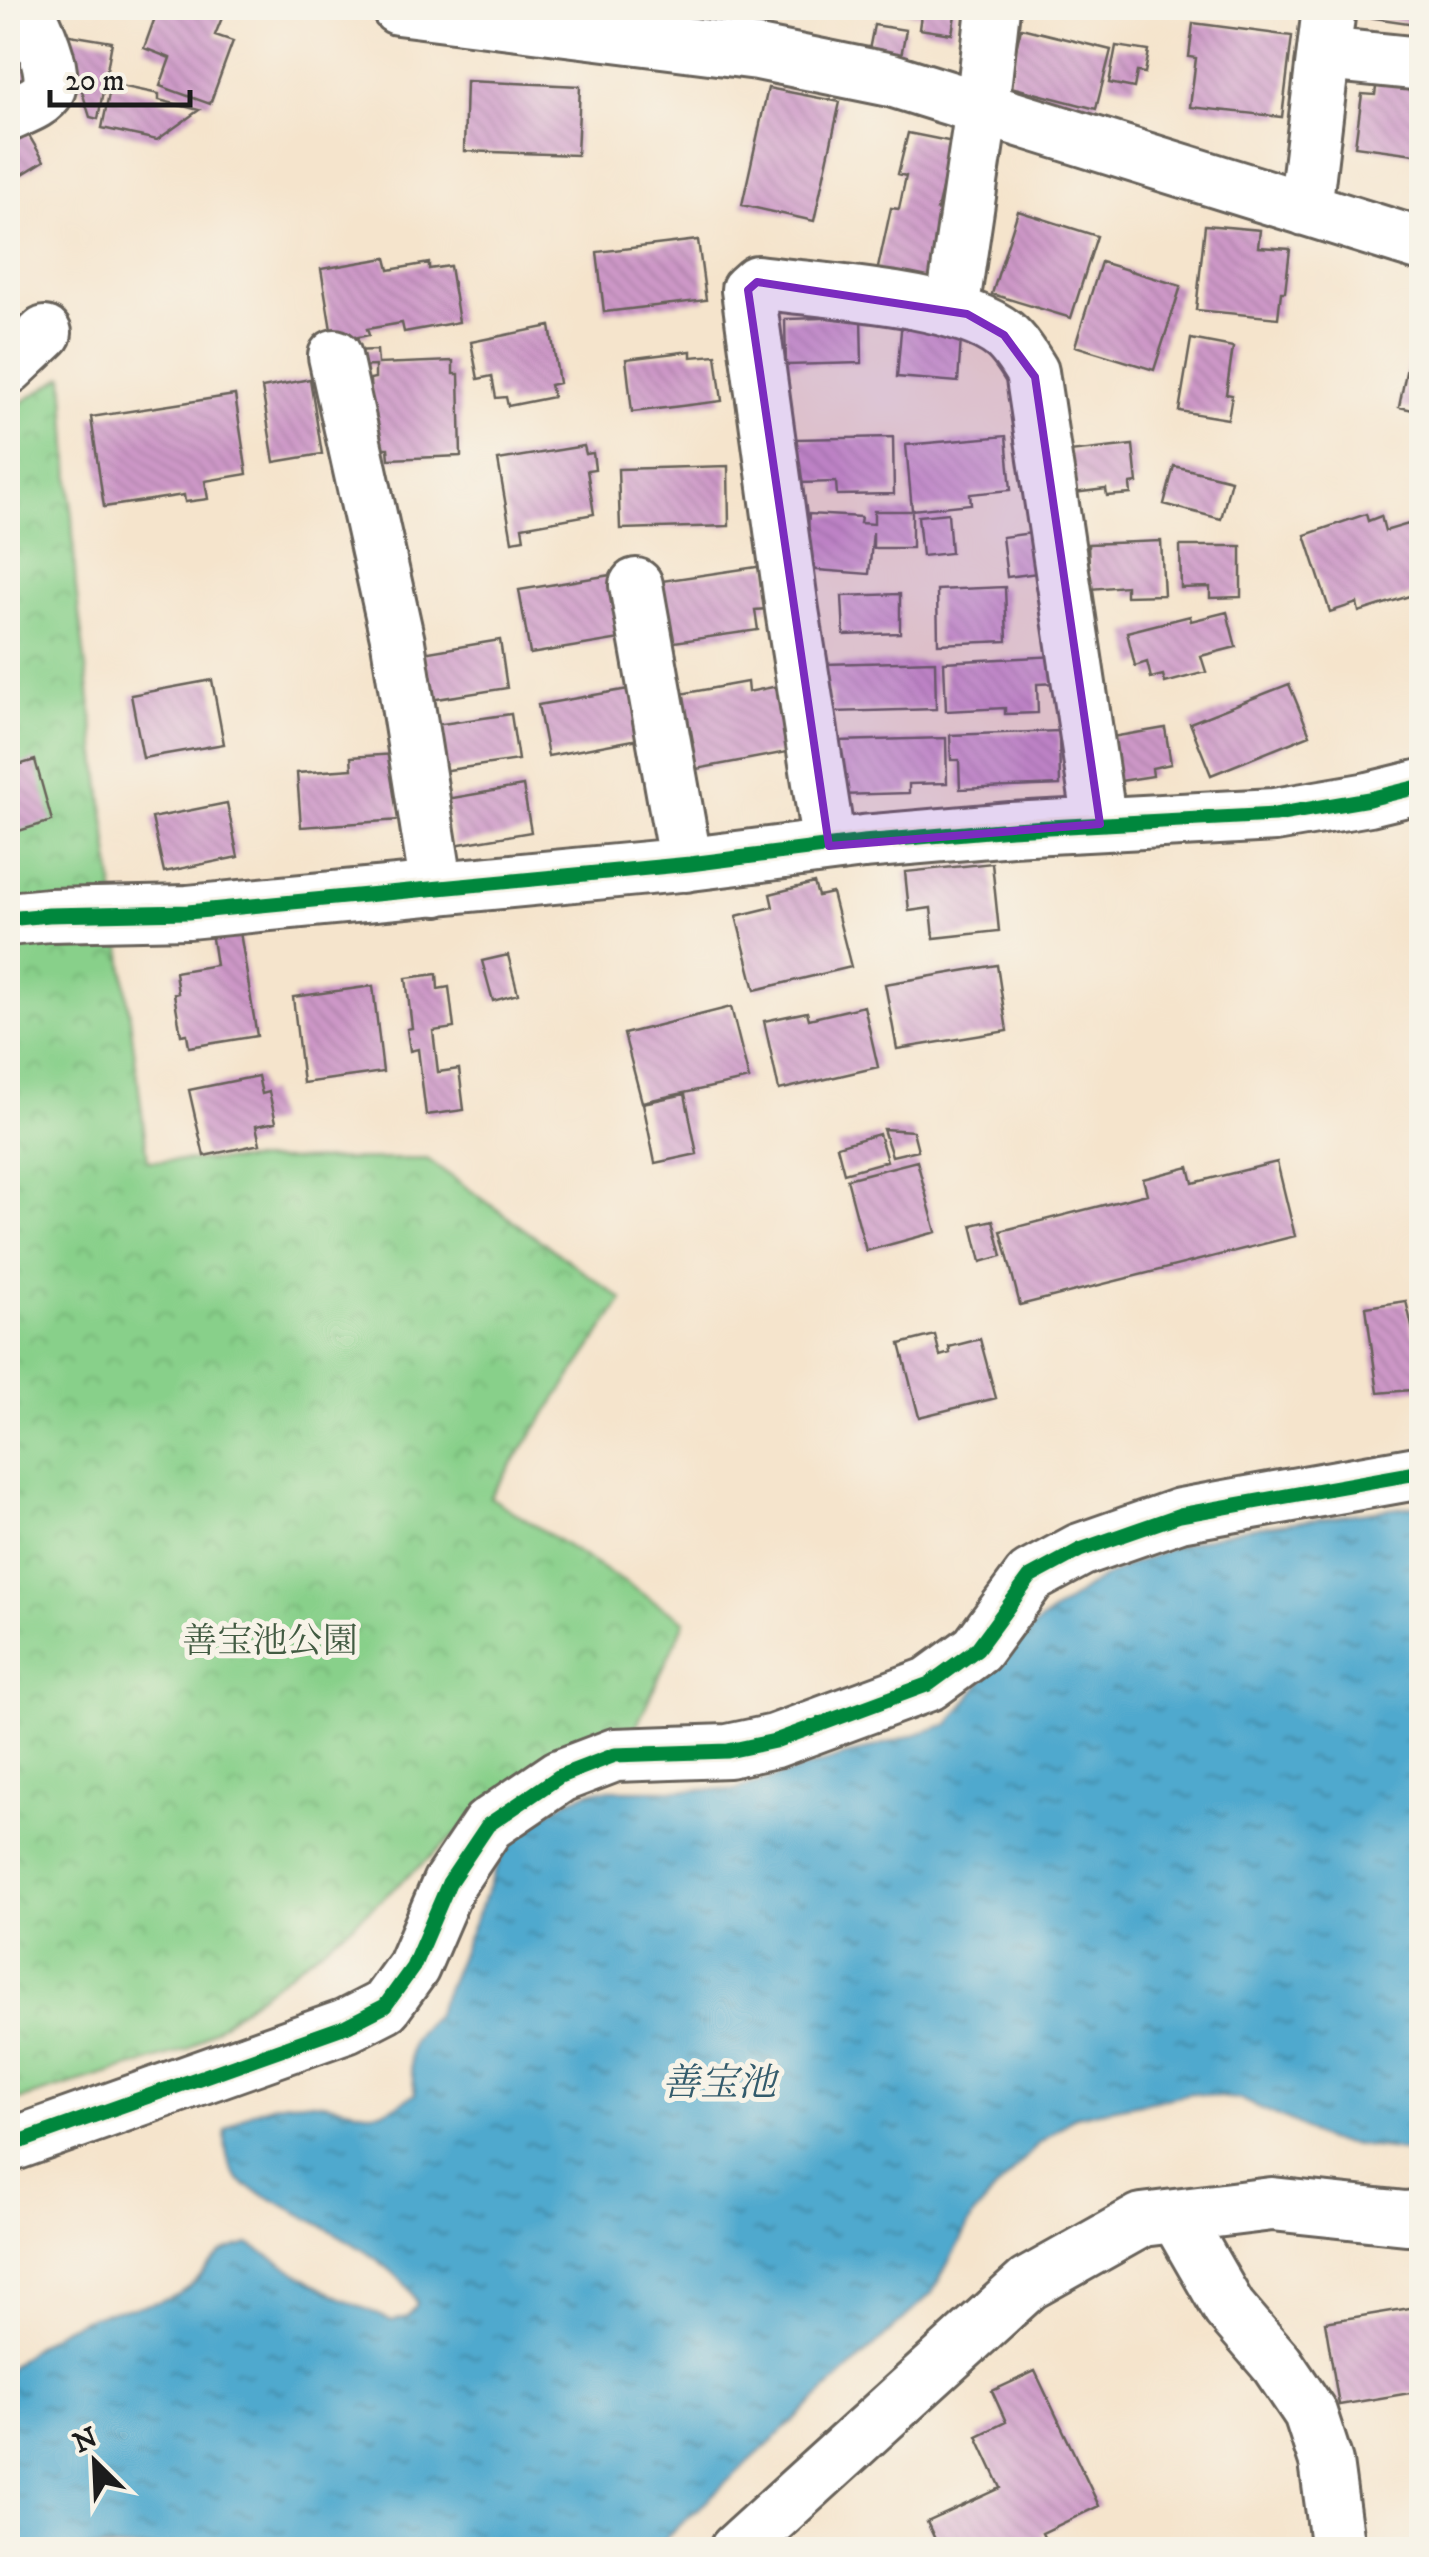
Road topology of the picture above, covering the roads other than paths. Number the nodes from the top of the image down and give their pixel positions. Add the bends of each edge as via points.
1 (26, 8) edge
2 (398, 8) edge
3 (993, 8) edge
4 (506, 15) edge
5 (760, 30) edge
6 (1326, 31) edge
7 (1422, 64) edge
8 (982, 108) junction
9 (8, 115) edge
10 (1304, 209) junction
11 (1422, 245) edge
12 (952, 310) junction
13 (44, 333) dead end
14 (335, 356) dead end
15 (8, 368) edge
16 (636, 585) dead end
17 (1422, 786) edge
18 (1100, 824) junction
19 (828, 846) junction
20 (686, 864) junction
21 (437, 889) junction
22 (8, 919) edge
23 (1422, 1472) edge
24 (8, 2146) edge
25 (1176, 2216) junction
26 (1422, 2216) edge
27 (736, 2550) edge
28 (1338, 2550) edge

1 - 9 street via 50,81 39,99
2 - 4 street
3 - 8 street
4 - 5 street
5 - 8 street
6 - 7 street
6 - 10 street
8 - 10 street
8 - 12 street
10 - 11 street
12 - 18 street via 1004,335 1035,378
12 - 19 street via 757,282 748,290
13 - 15 street
14 - 21 street via 398,642
16 - 20 street
17 - 18 street via 1275,816
18 - 19 street
19 - 20 street
20 - 21 street
21 - 22 street via 188,912
23 - 24 street via 1180,1515 1080,1550 1030,1578 977,1648 929,1684 775,1741 728,1751 615,1755 560,1776 488,1825 449,1883 413,1967 386,2006
25 - 26 street via 1272,2204
25 - 27 street via 1142,2220 1028,2284
25 - 28 street via 1229,2308 1310,2413 1326,2462

